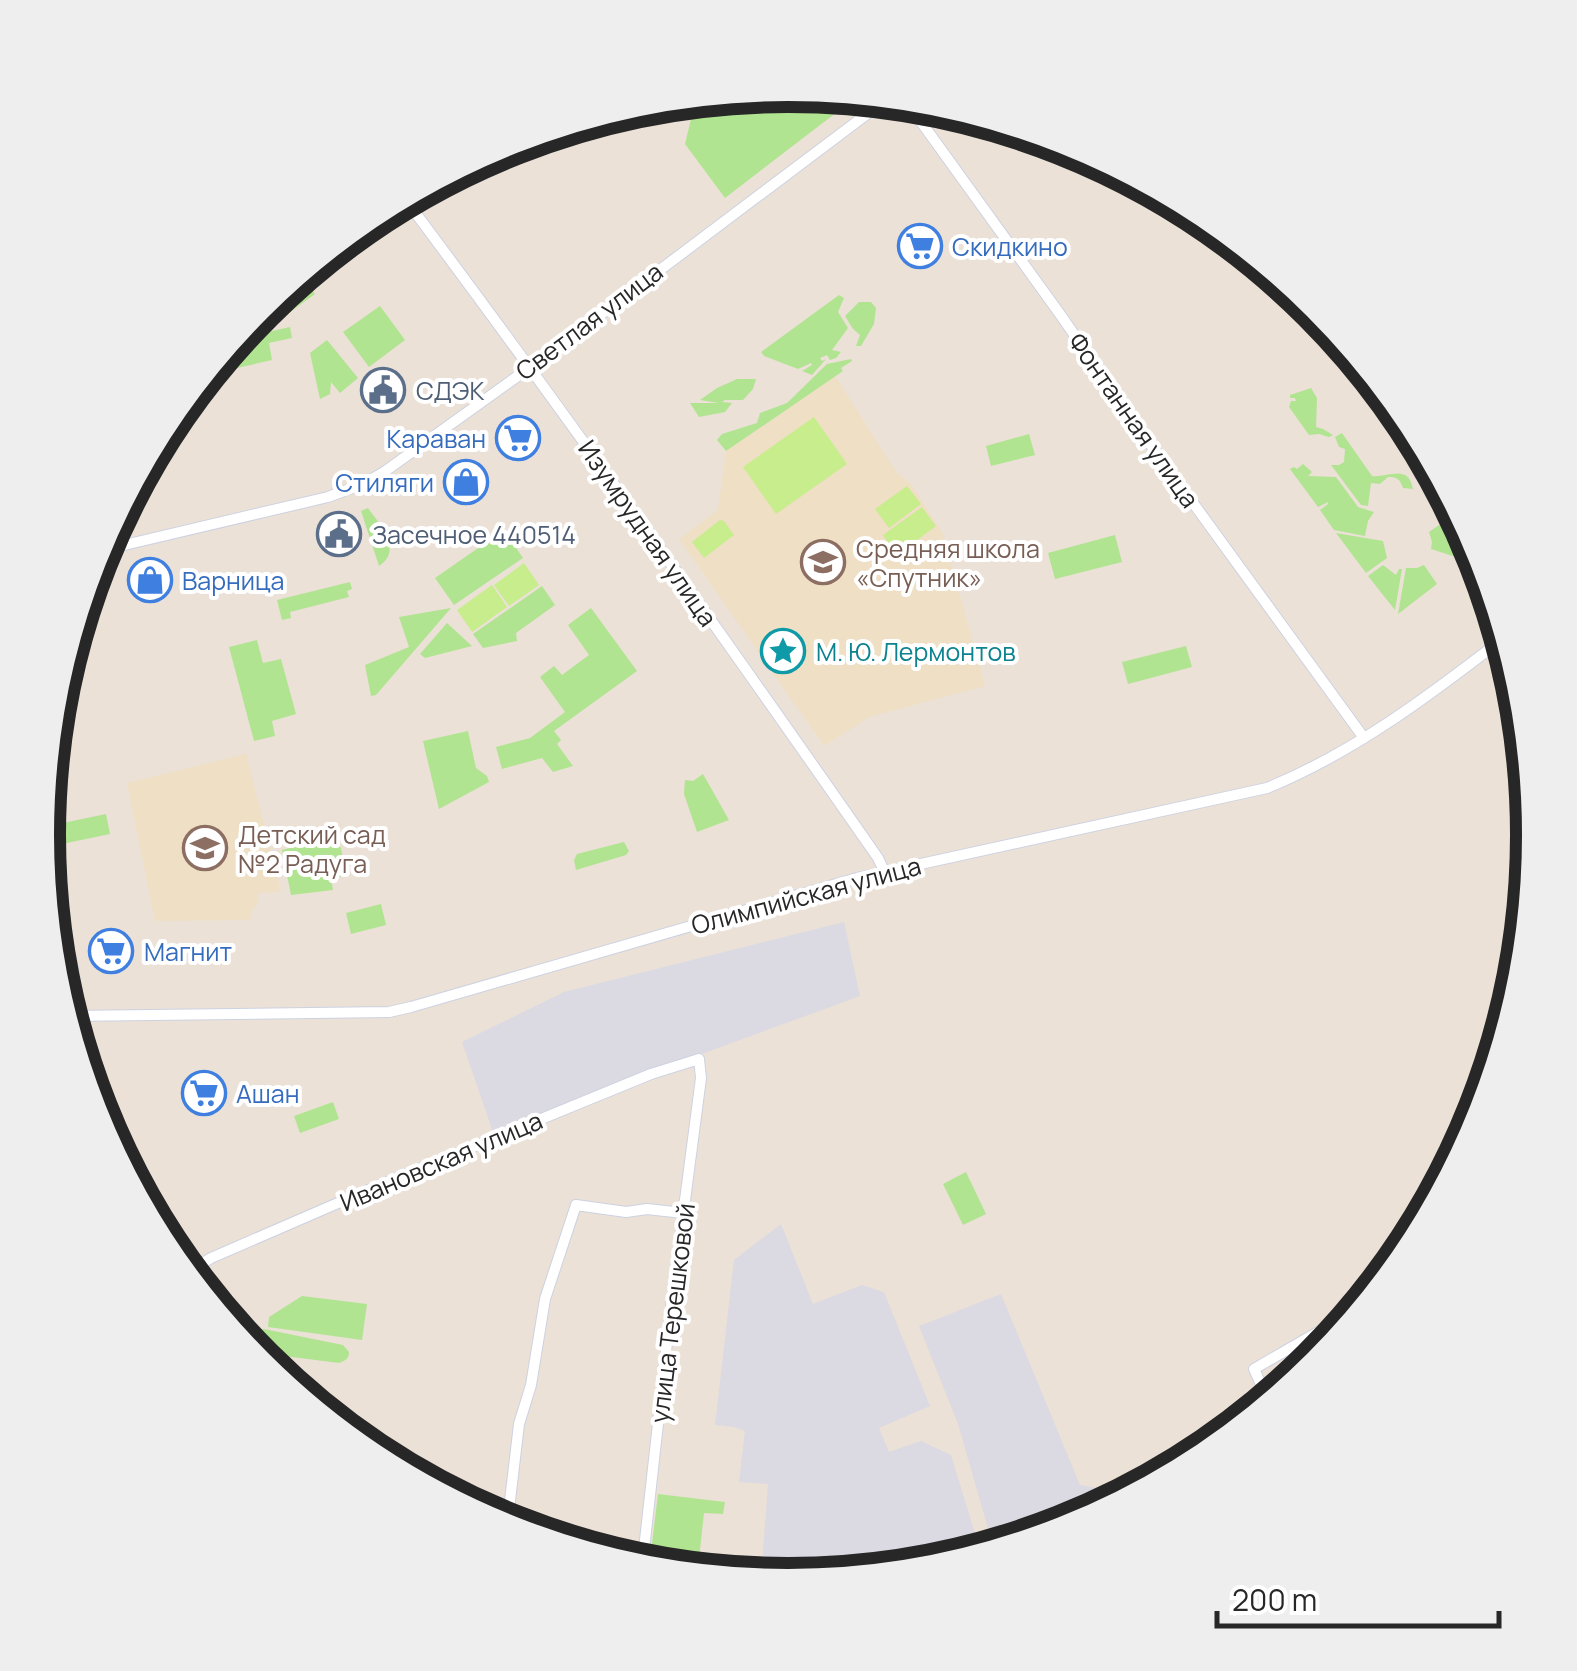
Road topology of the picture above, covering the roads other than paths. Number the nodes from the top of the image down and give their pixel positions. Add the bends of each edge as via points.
1 (870, 112) edge
2 (919, 119) edge
3 (413, 212) edge
4 (530, 366) junction
5 (120, 546) edge
6 (1492, 647) edge
7 (1364, 738) junction
8 (884, 871) junction
9 (83, 1016) edge
10 (699, 1060) joint
11 (683, 1213) junction
12 (201, 1264) edge
13 (1325, 1328) edge
14 (1263, 1388) edge
15 (509, 1509) edge
16 (644, 1550) edge

1 - 4 street, Светлая улица
2 - 7 street, Фонтанная улица
3 - 4 street, Изумрудная улица
4 - 5 street, Светлая улица via 363,484
4 - 8 street, Изумрудная улица
6 - 7 street, Олимпийская улица
7 - 8 street, Олимпийская улица via 1268,788
8 - 9 street, Олимпийская улица via 411,1008
10 - 11 street, улица Терешковой
10 - 12 street, Ивановская улица via 416,1170
11 - 15 street via 576,1206 544,1299
11 - 16 street, улица Терешковой
13 - 14 street via 1254,1369

